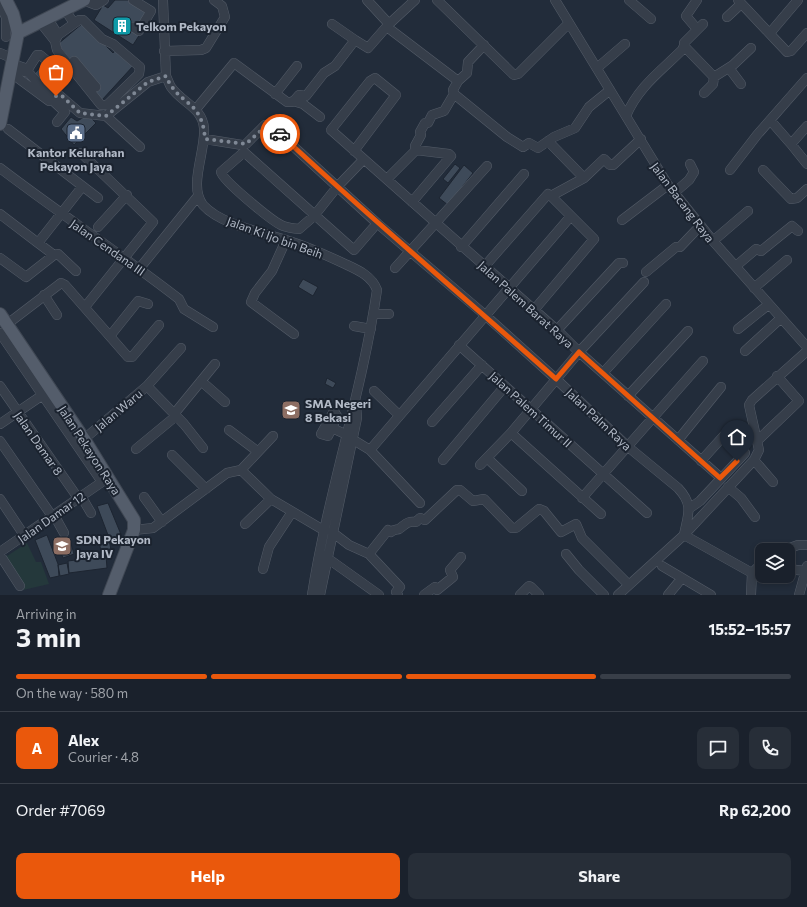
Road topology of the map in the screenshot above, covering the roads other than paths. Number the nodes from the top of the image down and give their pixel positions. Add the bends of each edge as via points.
1 (6, 0) edge
2 (104, 0) edge
3 (132, 0) edge
4 (163, 0) edge
5 (214, 0) edge
6 (367, 0) edge
7 (415, 0) edge
8 (438, 0) edge
9 (555, 0) edge
10 (629, 0) edge
11 (697, 0) edge
12 (753, 0) edge
13 (798, 0) edge
14 (77, 4) edge
15 (742, 4) edge
16 (0, 5) edge
17 (727, 18) dead end
18 (651, 19) dead end
19 (44, 20) junction
20 (77, 22) junction
21 (569, 23) junction
22 (332, 24) dead end
23 (388, 26) junction
24 (133, 28) dead end
25 (18, 33) junction
26 (770, 33) junction
27 (807, 33) edge
28 (6, 37) dead end
29 (56, 38) junction
30 (355, 40) junction
31 (625, 44) dead end
32 (484, 45) junction
33 (684, 46) junction
34 (751, 48) dead end
35 (164, 51) junction
36 (0, 53) edge
37 (74, 61) dead end
38 (13, 66) junction
39 (297, 66) dead end
40 (597, 68) junction
41 (728, 68) junction
42 (82, 75) junction
43 (166, 76) junction
44 (714, 77) junction
45 (807, 78) edge
46 (458, 81) junction
47 (741, 84) dead end
48 (96, 87) dead end
49 (610, 90) junction
50 (704, 93) dead end
51 (275, 94) junction
52 (454, 94) junction
53 (52, 100) junction
54 (93, 100) dead end
55 (293, 101) junction
56 (101, 104) junction
57 (196, 109) junction
58 (106, 116) junction
59 (626, 116) junction
60 (320, 117) dead end
61 (770, 120) junction
62 (57, 122) dead end
63 (4, 126) edge
64 (807, 126) edge
65 (205, 139) junction
66 (641, 139) junction
67 (548, 141) junction
68 (791, 144) junction
69 (140, 147) dead end
70 (416, 150) junction
71 (354, 152) junction
72 (81, 153) dead end
73 (363, 160) junction
74 (690, 164) dead end
75 (807, 164) edge
76 (487, 166) dead end
77 (0, 168) edge
78 (730, 170) dead end
79 (763, 170) dead end
80 (524, 174) dead end
81 (584, 178) junction
82 (387, 179) junction
83 (668, 185) junction
84 (82, 187) junction
85 (337, 187) junction
86 (807, 189) edge
87 (674, 193) junction
88 (127, 196) junction
89 (198, 196) junction
90 (551, 196) junction
91 (98, 198) dead end
92 (412, 202) junction
93 (748, 211) dead end
94 (0, 214) edge
95 (61, 214) junction
96 (314, 216) junction
97 (571, 216) junction
98 (622, 220) dead end
99 (436, 223) junction
100 (700, 226) junction
101 (98, 227) dead end
102 (373, 228) dead end
103 (798, 231) dead end
104 (286, 240) junction
105 (713, 241) junction
106 (38, 243) junction
107 (461, 247) junction
108 (410, 251) junction
109 (54, 255) junction
110 (0, 258) edge
111 (125, 258) junction
112 (787, 260) dead end
113 (623, 263) dead end
114 (736, 266) junction
115 (484, 267) junction
116 (395, 268) dead end
117 (139, 269) junction
118 (76, 270) dead end
119 (646, 272) dead end
120 (644, 282) dead end
121 (508, 287) junction
122 (754, 288) junction
123 (44, 295) junction
124 (148, 304) dead end
125 (666, 304) dead end
126 (768, 305) junction
127 (85, 307) junction
128 (534, 310) junction
129 (374, 314) junction
130 (389, 314) dead end
131 (485, 314) junction
132 (57, 315) dead end
133 (780, 319) junction
134 (2, 324) edge
135 (159, 325) dead end
136 (354, 326) dead end
137 (213, 327) dead end
138 (370, 328) junction
139 (738, 329) dead end
140 (556, 330) junction
141 (688, 330) dead end
142 (294, 334) dead end
143 (110, 336) junction
144 (4, 345) edge
145 (459, 345) junction
146 (807, 347) edge
147 (181, 348) dead end
148 (745, 351) dead end
149 (807, 351) edge
150 (579, 352) junction
151 (703, 361) dead end
152 (215, 364) dead end
153 (482, 365) junction
154 (603, 373) junction
155 (777, 376) junction
156 (556, 379) junction
157 (201, 381) junction
158 (0, 386) edge
159 (147, 386) junction
160 (505, 386) junction
161 (721, 387) dead end
162 (374, 391) dead end
163 (47, 392) junction
164 (628, 396) junction
165 (803, 398) edge
166 (225, 402) dead end
167 (531, 408) junction
168 (17, 412) junction
169 (175, 415) junction
170 (399, 415) junction
171 (652, 418) junction
172 (432, 422) dead end
173 (0, 424) edge
174 (332, 428) dead end
175 (229, 430) dead end
176 (728, 431) dead end
177 (511, 433) junction
178 (274, 436) dead end
179 (349, 437) junction
180 (84, 439) junction
181 (678, 440) junction
182 (0, 441) edge
183 (757, 441) junction
184 (627, 446) junction
185 (203, 448) dead end
186 (136, 449) dead end
187 (370, 450) junction
188 (257, 451) junction
189 (745, 453) dead end
190 (172, 455) dead end
191 (487, 458) junction
192 (443, 460) dead end
193 (754, 460) junction
194 (702, 461) junction
195 (480, 465) dead end
196 (242, 470) junction
197 (603, 473) junction
198 (720, 478) junction
199 (773, 482) dead end
200 (728, 487) junction
201 (206, 489) junction
202 (522, 491) dead end
203 (79, 497) junction
204 (144, 497) dead end
205 (582, 498) junction
206 (0, 499) edge
207 (271, 499) junction
208 (420, 503) dead end
209 (690, 508) junction
210 (292, 512) junction
211 (92, 513) dead end
212 (647, 513) dead end
213 (601, 514) dead end
214 (53, 516) junction
215 (755, 517) dead end
216 (162, 522) junction
217 (245, 524) dead end
218 (134, 530) junction
219 (328, 532) junction
220 (64, 533) dead end
221 (24, 535) junction
222 (684, 535) junction
223 (807, 545) edge
224 (795, 546) edge
225 (0, 554) edge
226 (369, 554) junction
227 (566, 554) dead end
228 (323, 555) junction
229 (461, 557) dead end
230 (662, 566) dead end
231 (806, 568) edge
232 (262, 569) dead end
233 (795, 569) edge
234 (755, 570) edge
235 (752, 573) junction
236 (682, 578) junction
237 (628, 584) junction
238 (20, 586) dead end
239 (439, 592) edge
240 (108, 594) edge
241 (312, 595) edge
242 (320, 595) edge
243 (379, 595) edge
244 (398, 595) edge
245 (424, 595) edge
246 (520, 595) edge
247 (540, 595) edge
248 (604, 595) edge
249 (618, 595) edge
250 (668, 595) edge
251 (711, 595) edge
252 (751, 595) edge
253 (798, 595) edge

1 - 25 main road
2 - 14 street via 96,5
3 - 24 street via 151,11 139,31
4 - 35 street
5 - 35 street via 222,6 225,17 206,48
6 - 23 street
7 - 23 street
8 - 32 street
9 - 21 street, Jalan Bacang Raya
10 - 18 street
11 - 33 street via 686,16 700,27
12 - 15 street
13 - 26 street
14 - 19 main road
14 - 20 street
15 - 17 street
15 - 26 street
16 - 28 street via 6,17
19 - 25 main road
19 - 29 street
20 - 29 street
20 - 56 street via 85,21 102,39 113,44 140,67 139,74 107,105
21 - 32 street via 517,75
21 - 40 street, Jalan Bacang Raya
22 - 30 street
23 - 30 street via 368,48
23 - 46 street
25 - 38 main road
26 - 27 street via 787,52 791,51
29 - 42 street via 57,50
30 - 55 street via 335,66 324,73 307,96 298,95
31 - 40 street
32 - 46 street via 469,60 467,73
33 - 44 street
33 - 59 street via 641,90 632,101
34 - 41 street
35 - 43 street
36 - 38 street
37 - 42 street
38 - 38 street via 28,68 40,54 64,77 51,92 29,73
38 - 53 street via 46,99
38 - 63 main road
39 - 51 street
40 - 49 street, Jalan Bacang Raya
41 - 44 street
41 - 47 street
42 - 48 street
42 - 56 street
43 - 57 street via 171,87
43 - 58 street via 148,82
44 - 50 street via 713,84
45 - 61 street
46 - 52 street via 453,90
49 - 59 street, Jalan Bacang Raya
49 - 67 street via 589,107 575,128
51 - 55 street via 287,102
51 - 57 street via 234,63
52 - 67 street via 523,147 530,143 538,148
52 - 70 street via 444,111 432,116 425,123
53 - 58 street via 59,95 80,113
53 - 62 street via 66,112
54 - 56 street via 101,109
55 - 60 street via 303,104
57 - 65 street via 204,126
58 - 69 street
59 - 66 street, Jalan Bacang Raya
61 - 68 street
61 - 78 street
63 - 84 street
64 - 68 street
65 - 85 street, Jalan Palm Raya via 242,145 265,125 270,125
65 - 89 street via 196,185
66 - 81 street via 613,165 604,159
66 - 83 street, Jalan Bacang Raya via 651,160
67 - 81 street
68 - 75 street
70 - 82 street
70 - 92 street via 451,156
71 - 71 street, Jalan Palem Barat Raya via 396,95 377,79 370,81 331,130
71 - 73 street, Jalan Palem Barat Raya
72 - 88 street
73 - 82 street, Jalan Palem Barat Raya
73 - 85 street
74 - 87 street via 694,172 692,177
76 - 99 street
77 - 95 street, Jalan Cendana III
79 - 86 street via 791,199 797,198
80 - 107 street
81 - 90 street
82 - 92 street, Jalan Palem Barat Raya
83 - 87 street, Jalan Bacang Raya
83 - 98 street
84 - 91 street
84 - 95 street
85 - 96 street
85 - 108 street, Jalan Palm Raya
87 - 100 street, Jalan Bacang Raya
88 - 101 street
88 - 111 street via 153,222
89 - 104 street, Jalan Ki Ijo bin Beih via 217,216 248,229
89 - 117 street
90 - 97 street
90 - 115 street via 548,194
92 - 99 street, Jalan Palem Barat Raya
93 - 105 street
94 - 106 street
95 - 106 street
95 - 111 street, Jalan Cendana III
96 - 96 street via 244,152 221,172 223,177 243,195 274,221 286,227 299,229
96 - 102 street via 354,250
97 - 121 street
97 - 128 street via 594,240
99 - 107 street, Jalan Palem Barat Raya
99 - 108 street
100 - 105 street, Jalan Bacang Raya
100 - 119 street via 680,247 676,247
103 - 114 street via 792,226 766,249 756,249
104 - 129 street, Jalan Ki Ijo bin Beih via 348,266 372,280 377,290
104 - 142 street via 272,271 251,302
105 - 114 street, Jalan Bacang Raya
106 - 109 street
107 - 115 street, Jalan Palem Barat Raya
108 - 116 street
108 - 131 street, Jalan Palm Raya
109 - 110 street via 26,277
109 - 118 street via 61,256
111 - 117 street, Jalan Cendana III
111 - 127 street
112 - 122 street
113 - 140 street via 619,264
114 - 122 street, Jalan Bacang Raya
115 - 121 street, Jalan Palem Barat Raya
117 - 137 street, Jalan Cendana III via 179,299 184,309
120 - 150 street
121 - 128 street, Jalan Palem Barat Raya
121 - 131 street
122 - 126 street, Jalan Bacang Raya
123 - 127 street via 60,283 65,285
123 - 132 street
123 - 134 street
124 - 143 street via 138,301
125 - 154 street
126 - 133 street, Jalan Bacang Raya
126 - 139 street
127 - 143 street
128 - 140 street, Jalan Palem Barat Raya
129 - 130 street
129 - 138 street, Jalan Ki Ijo bin Beih
131 - 145 street
131 - 156 street, Jalan Palm Raya
133 - 146 street, Jalan Bacang Raya
133 - 148 street
134 - 144 street
134 - 163 main road, Jalan Pekayon Raya
135 - 143 street via 132,357 125,355
136 - 138 street
138 - 179 street, Jalan Ki Ijo bin Beih via 356,399 358,418
140 - 150 street, Jalan Palem Barat Raya
141 - 164 street
144 - 163 street
145 - 153 street, Jalan Palem Timur II
145 - 170 street
147 - 159 street
149 - 155 street
150 - 154 street, Jalan Palem Barat Raya
150 - 156 street
151 - 171 street
152 - 157 street
153 - 160 street, Jalan Palem Timur II
153 - 172 street
154 - 164 street, Jalan Palem Barat Raya
155 - 165 street
155 - 183 street via 749,405
156 - 167 street
156 - 184 street, Jalan Palm Raya
157 - 166 street
157 - 169 street
158 - 168 street, Jalan Damar 8
159 - 169 street, Jalan Waru
159 - 180 street, Jalan Waru
160 - 167 street, Jalan Palem Timur II
160 - 192 street
161 - 181 street
162 - 170 street
163 - 168 street
163 - 180 main road, Jalan Pekayon Raya
163 - 203 street, Jalan Damar 12 via 102,482
164 - 171 street, Jalan Palem Barat Raya
165 - 183 street
167 - 177 street
167 - 197 street, Jalan Palem Timur II
168 - 173 street
168 - 203 street, Jalan Damar 8
169 - 185 street, Jalan Waru
169 - 186 street
170 - 187 street
171 - 181 street, Jalan Palem Barat Raya
171 - 184 street
174 - 179 street
175 - 188 street
176 - 194 street
177 - 191 street
177 - 205 street
178 - 188 street
179 - 187 street
179 - 219 street, Jalan Ki Ijo bin Beih
180 - 218 main road, Jalan Pekayon Raya via 131,512
181 - 194 street, Jalan Palem Barat Raya
182 - 214 street
183 - 193 street via 759,452
184 - 197 street
184 - 209 street, Jalan Palm Raya via 678,488
187 - 208 street
188 - 196 street
189 - 198 street
190 - 201 street
191 - 195 street
191 - 202 street
193 - 199 street
193 - 200 street
194 - 198 street, Jalan Palem Barat Raya
196 - 201 street via 226,473
196 - 207 street
197 - 205 street
197 - 212 street, Jalan Palem Timur II
198 - 209 street via 700,501
200 - 215 street via 741,498
200 - 222 street
201 - 216 street
203 - 211 street, Jalan Damar 8
203 - 214 street, Jalan Damar 12
204 - 216 street
205 - 213 street
206 - 221 street
207 - 210 street
207 - 217 street
209 - 222 street
210 - 219 street
210 - 232 street via 268,547
214 - 220 street
214 - 221 street, Jalan Damar 12
216 - 218 street via 153,528
218 - 240 main road
219 - 226 street
219 - 228 street, Jalan Ki Ijo bin Beih
221 - 225 street, Jalan Damar 12
222 - 235 street
222 - 237 street
223 - 224 street
225 - 238 street
226 - 237 street via 388,530 391,532 399,529 403,524 416,522 420,518 425,520 460,490 473,501 484,499 512,528 516,528 538,509 544,511 562,532 576,524 582,538
226 - 244 street via 400,587 396,592
227 - 248 street via 578,570
228 - 241 street, Jalan Ki Ijo bin Beih
228 - 242 street, Jalan Ki Ijo bin Beih
228 - 243 street
229 - 239 street via 450,570 453,577
230 - 236 street
231 - 233 street
231 - 253 street
234 - 235 street
235 - 252 street
236 - 250 street
236 - 251 street
237 - 249 street
239 - 245 street via 435,587
246 - 247 street via 529,586

